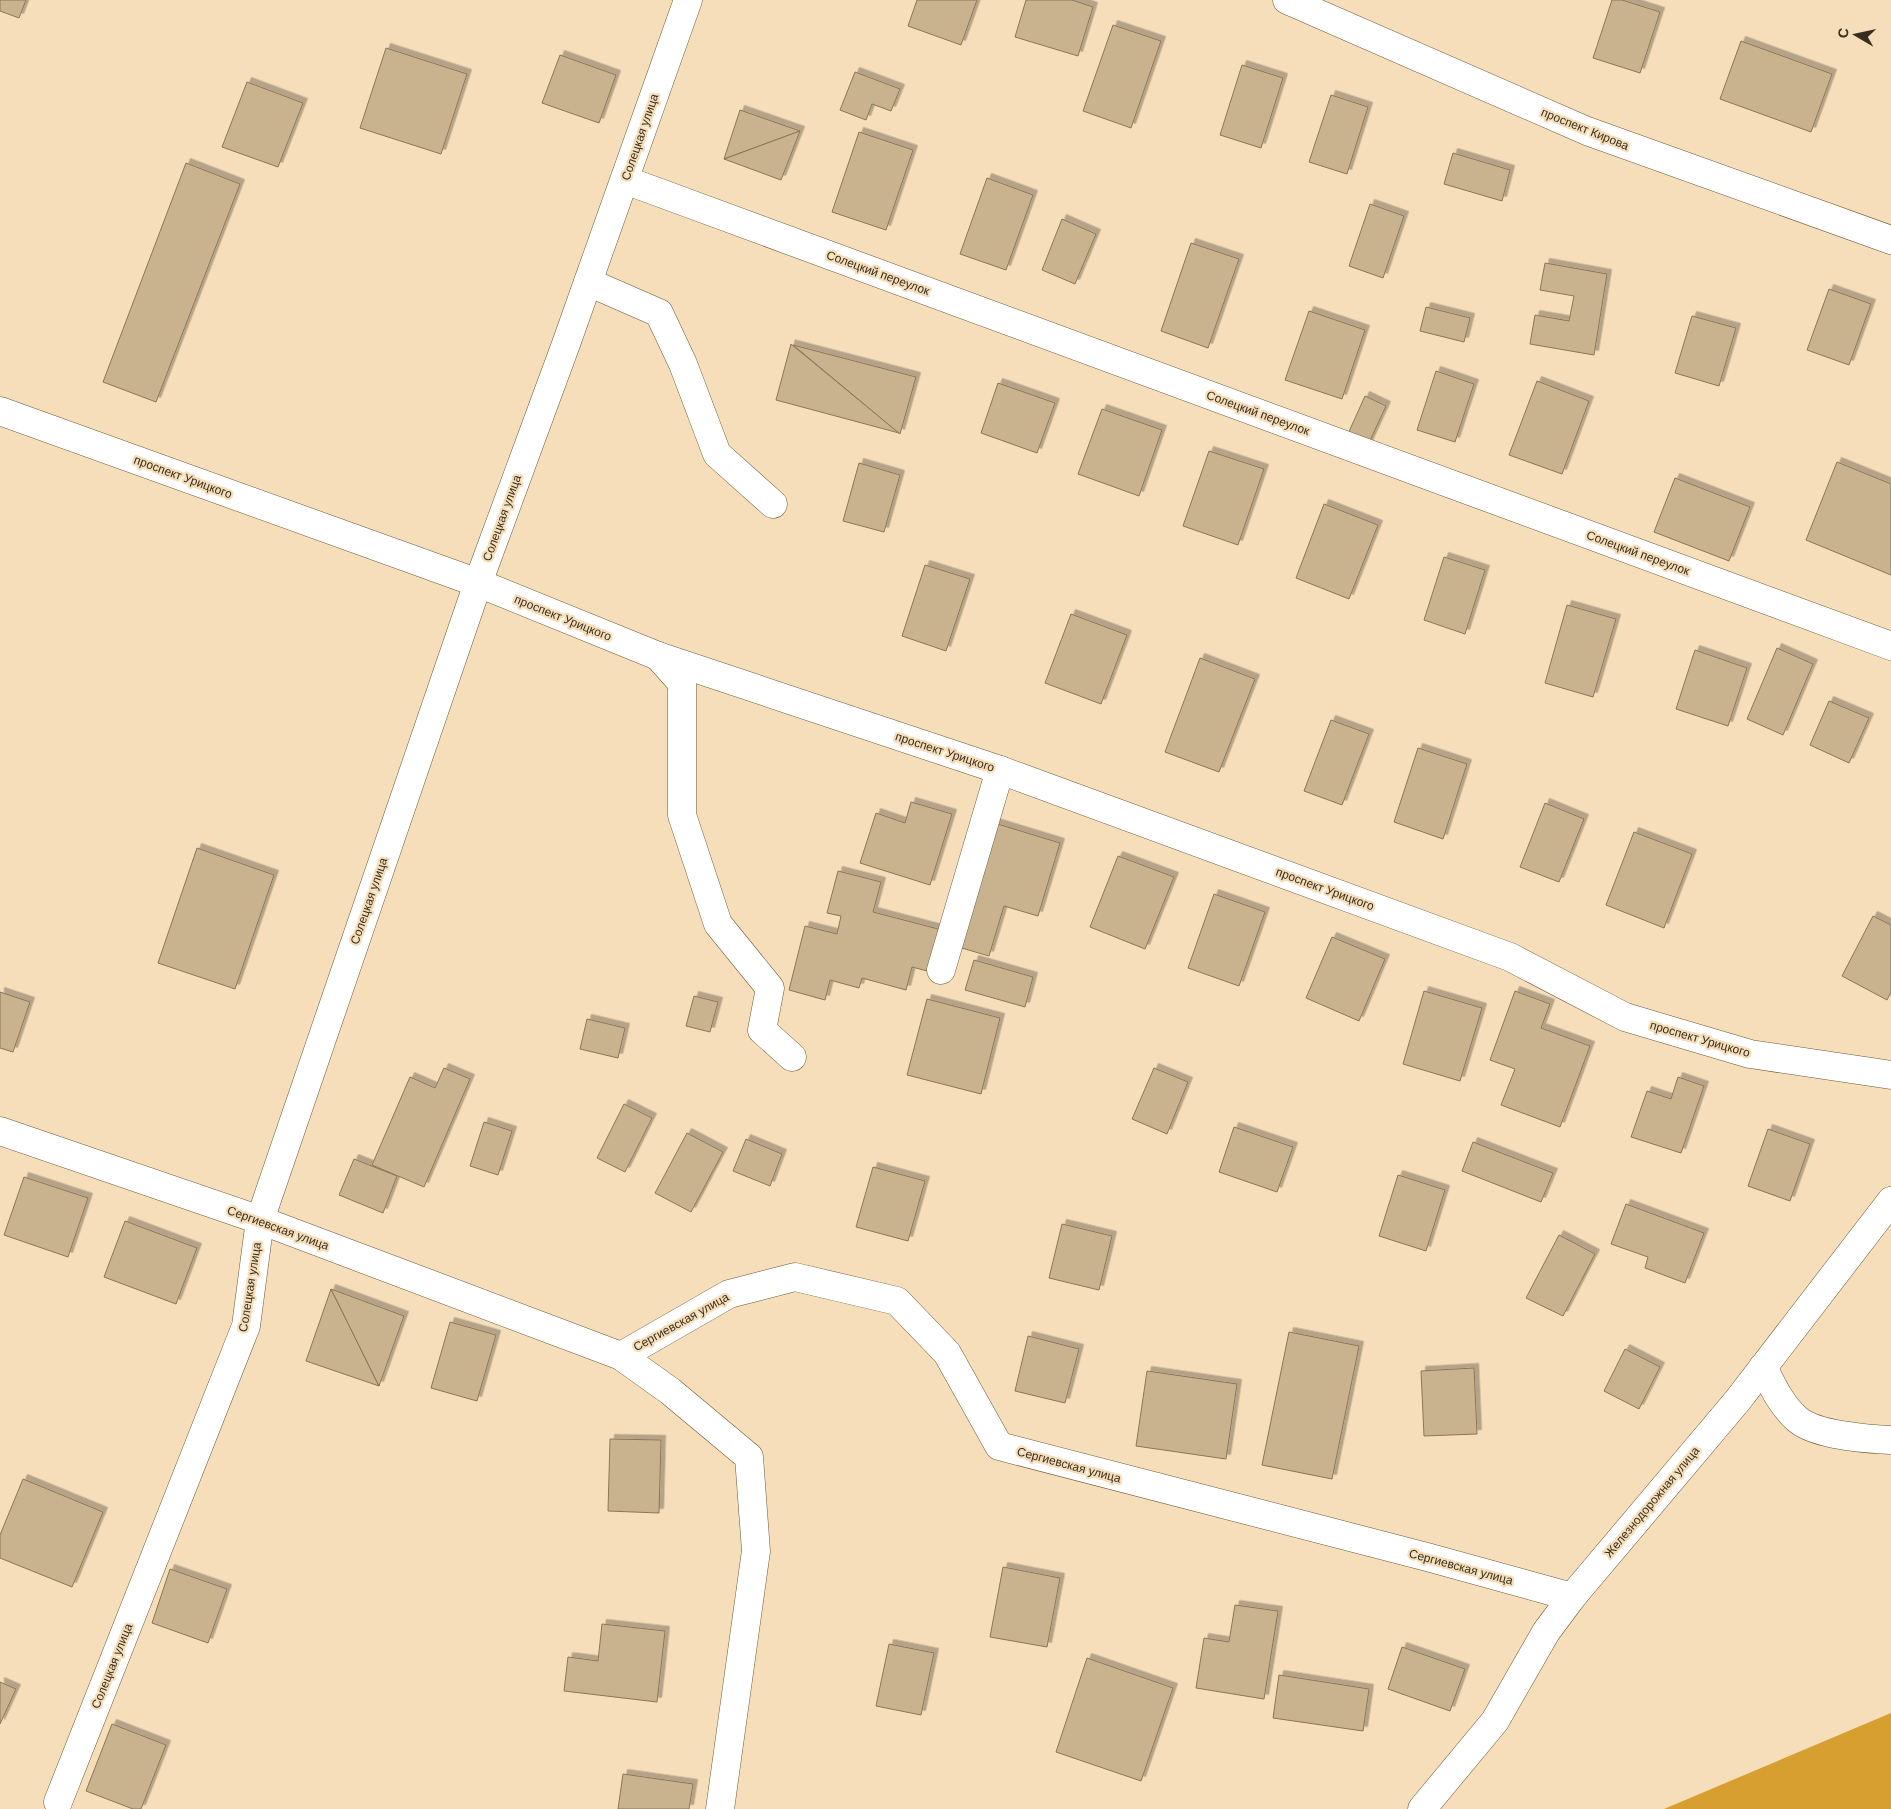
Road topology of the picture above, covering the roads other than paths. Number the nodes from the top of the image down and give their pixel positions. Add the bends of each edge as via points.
1 (688, 0) edge
2 (1287, 0) edge
3 (625, 180) junction
4 (1891, 240) edge
5 (588, 282) junction
6 (0, 411) edge
7 (773, 504) dead end
8 (478, 584) junction
9 (1891, 646) edge
10 (658, 656) junction
11 (1000, 770) junction
12 (941, 970) dead end
13 (792, 1057) dead end
14 (1891, 1075) edge
15 (0, 1131) edge
16 (1891, 1201) edge
17 (260, 1220) junction
18 (621, 1356) junction
19 (1763, 1367) junction
20 (1891, 1440) edge
21 (1572, 1597) junction
22 (58, 1802) dead end
23 (720, 1809) edge
24 (1422, 1809) edge

1 - 3 street, Солецкая улица
2 - 4 street, проспект Кирова via 1587,131
3 - 5 street, Солецкая улица
3 - 9 street, Солецкий переулок
5 - 7 street via 659,313 718,454
5 - 8 street, Солецкая улица
6 - 8 street, проспект Урицкого
8 - 10 street, проспект Урицкого
8 - 17 street, Солецкая улица
10 - 11 street, проспект Урицкого
10 - 13 street via 682,683 682,815 718,924 770,988 762,1030
11 - 12 street
11 - 14 street, проспект Урицкого via 1510,957 1625,1017 1750,1054
15 - 17 street, Сергиевская улица
16 - 19 street, Железнодорожная улица
17 - 18 street, Сергиевская улица
17 - 22 street, Солецкая улица via 246,1326
18 - 21 street, Сергиевская улица via 729,1294 796,1277 898,1301 947,1353 999,1446
18 - 23 street via 670,1391 749,1457 756,1551
19 - 20 street via 1779,1397 1798,1420 1823,1431
19 - 21 street, Железнодорожная улица
21 - 24 street, Железнодорожная улица via 1546,1632 1495,1721

